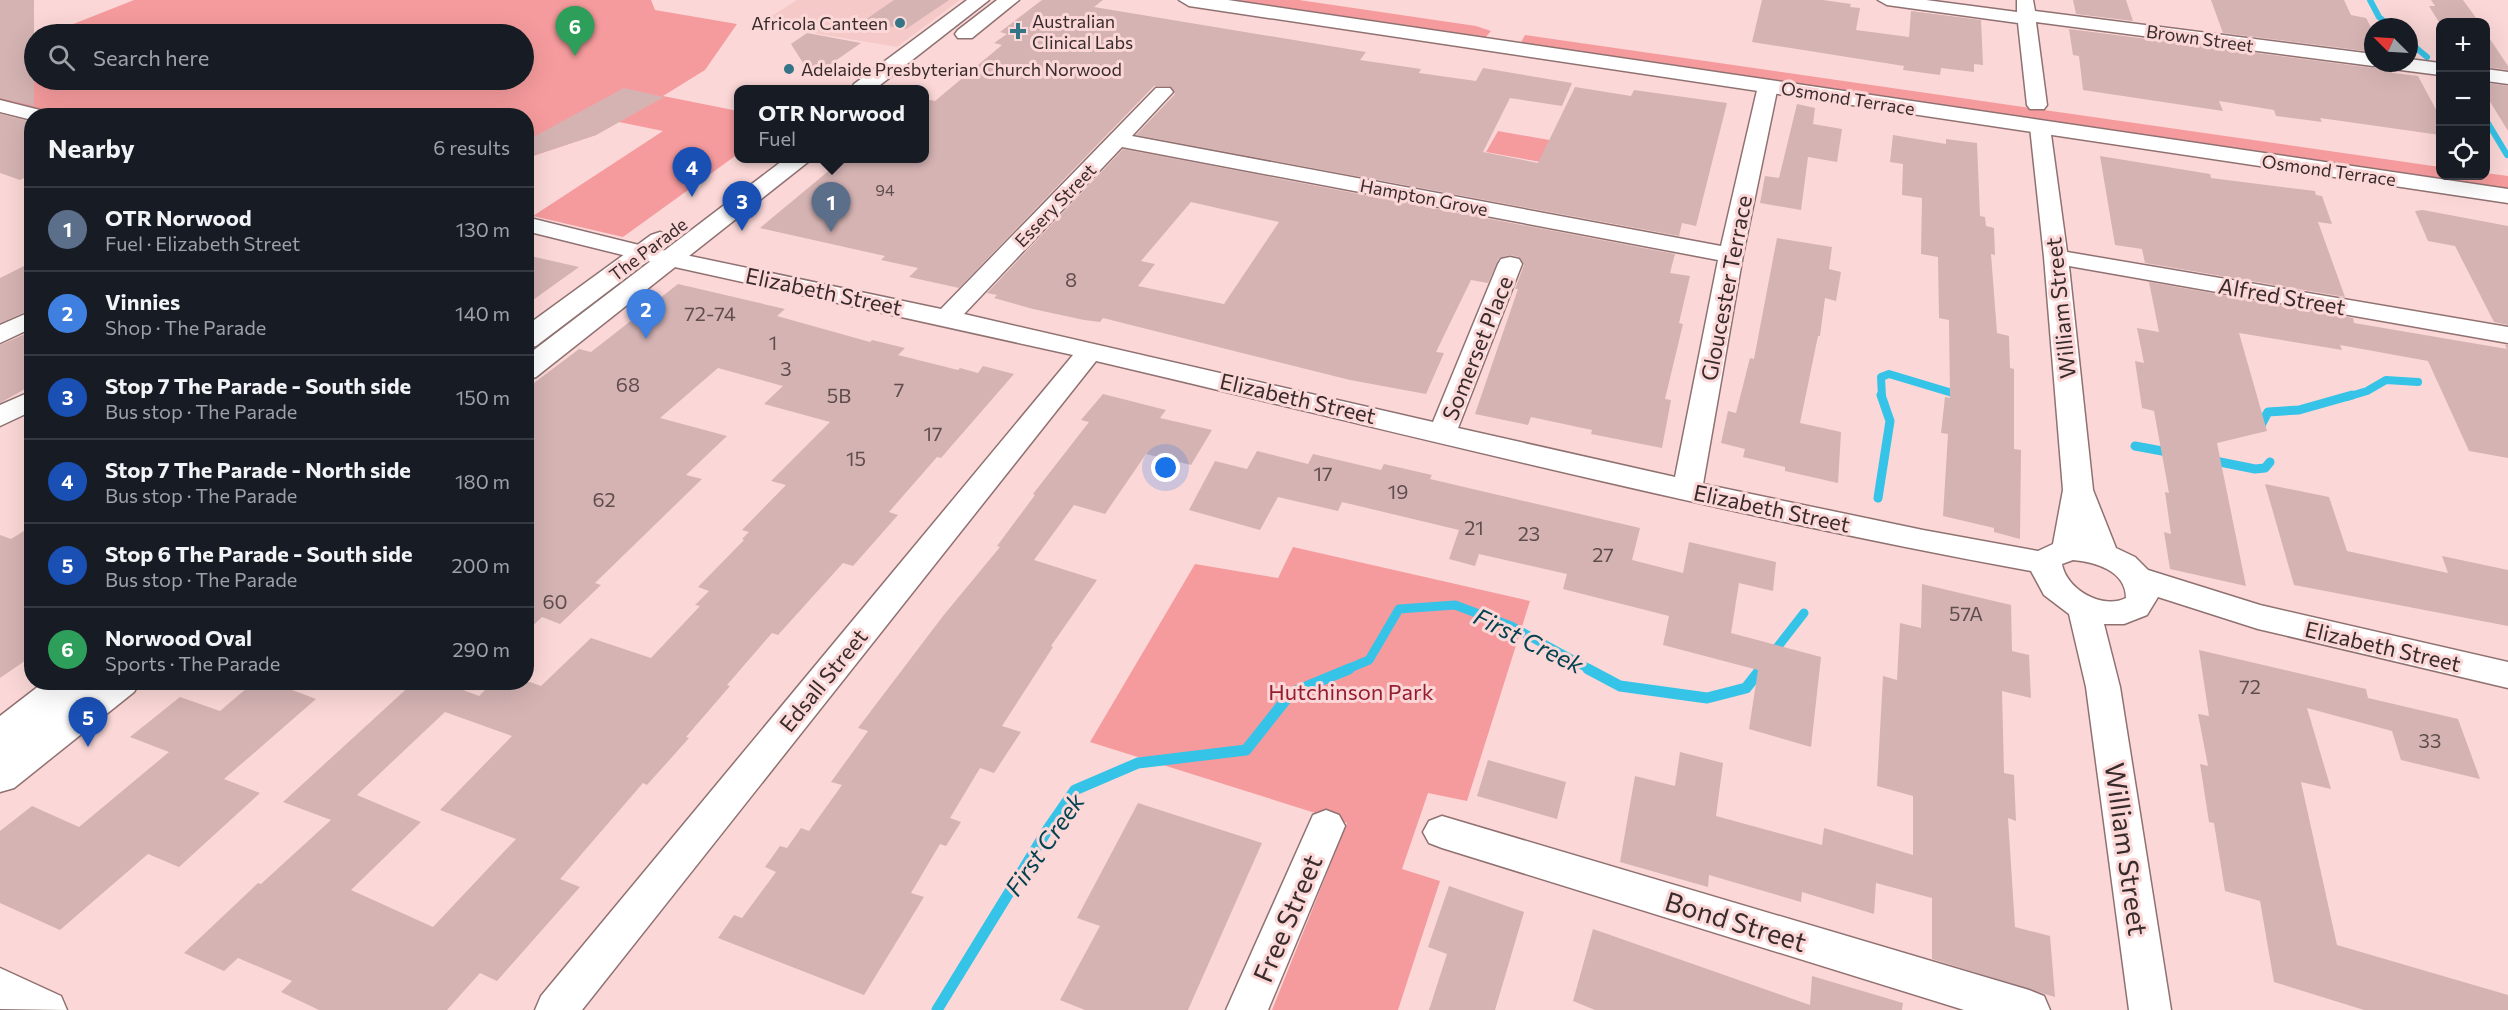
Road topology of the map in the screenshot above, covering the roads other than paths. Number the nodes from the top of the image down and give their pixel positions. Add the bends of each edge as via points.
1 (978, 0) edge
2 (1009, 0) edge
3 (1189, 0) edge
4 (1325, 0) edge
5 (1887, 0) edge
6 (2026, 11) edge
7 (1505, 37) junction
8 (2364, 59) edge
9 (2418, 66) edge
10 (2436, 68) edge
11 (2490, 76) edge
12 (2508, 78) edge
13 (868, 85) edge
14 (898, 85) edge
15 (1768, 86) junction
16 (1163, 92) dead end
17 (0, 106) edge
18 (2080, 111) dead end
19 (24, 112) edge
20 (2039, 116) junction
21 (1117, 140) junction
22 (765, 163) edge
23 (797, 163) edge
24 (2490, 171) edge
25 (2508, 173) edge
26 (2508, 196) edge
27 (534, 226) edge
28 (643, 253) junction
29 (1731, 255) junction
30 (2056, 257) junction
31 (673, 258) junction
32 (1510, 264) dead end
33 (947, 318) junction
34 (24, 322) edge
35 (534, 334) edge
36 (0, 335) edge
37 (2508, 335) edge
38 (1090, 351) junction
39 (534, 365) edge
40 (24, 404) edge
41 (0, 417) edge
42 (1443, 432) junction
43 (1687, 490) junction
44 (2078, 490) junction
45 (2103, 555) junction
46 (2054, 564) junction
47 (2139, 589) junction
48 (2097, 609) junction
49 (2508, 675) edge
50 (62, 690) edge
51 (112, 690) edge
52 (0, 737) edge
53 (0, 776) edge
54 (1326, 826) dead end
55 (1442, 832) dead end
56 (0, 988) edge
57 (46, 1010) edge
58 (556, 1010) edge
59 (1247, 1010) edge
60 (2029, 1010) edge
61 (2150, 1010) edge

1 - 13 street
2 - 14 street
3 - 7 street, Osmond Terrace
4 - 7 street, Osmond Terrace
5 - 6 street, Brown Street
6 - 8 street, Brown Street
6 - 20 street, William Street
7 - 15 street, Osmond Terrace
7 - 20 street, Osmond Terrace
9 - 10 street
11 - 12 street
15 - 20 street, Osmond Terrace
15 - 29 street, Gloucester Terrace
16 - 21 street, Essery Street
17 - 19 street
18 - 20 street, Osmond Terrace
20 - 26 street, Osmond Terrace
20 - 30 street, William Street
21 - 29 street, Hampton Grove
21 - 33 street, Essery Street
22 - 28 street, The Parade
23 - 31 street, The Parade
24 - 25 street
27 - 28 street, Elizabeth Street
28 - 31 street, Elizabeth Street
28 - 35 street, The Parade
29 - 43 street, Gloucester Terrace
30 - 37 street, Alfred Street
30 - 44 street, William Street
31 - 33 street, Elizabeth Street
31 - 39 street, The Parade
32 - 42 street, Somerset Place
33 - 38 street, Elizabeth Street
34 - 36 street
38 - 42 street, Elizabeth Street
38 - 58 street, Edsall Street
40 - 41 street
42 - 43 street, Elizabeth Street
43 - 46 street, Elizabeth Street via 1923,541
44 - 45 street, William Street
44 - 46 street, William Street
45 - 46 street via 2084,550
45 - 47 street via 2127,568
46 - 48 street via 2065,596
47 - 48 street via 2130,610
47 - 49 street, Elizabeth Street
48 - 61 street, William Street via 2103,687
50 - 52 street
51 - 53 street
54 - 59 street, Free Street
55 - 60 street, Bond Street
56 - 57 street

